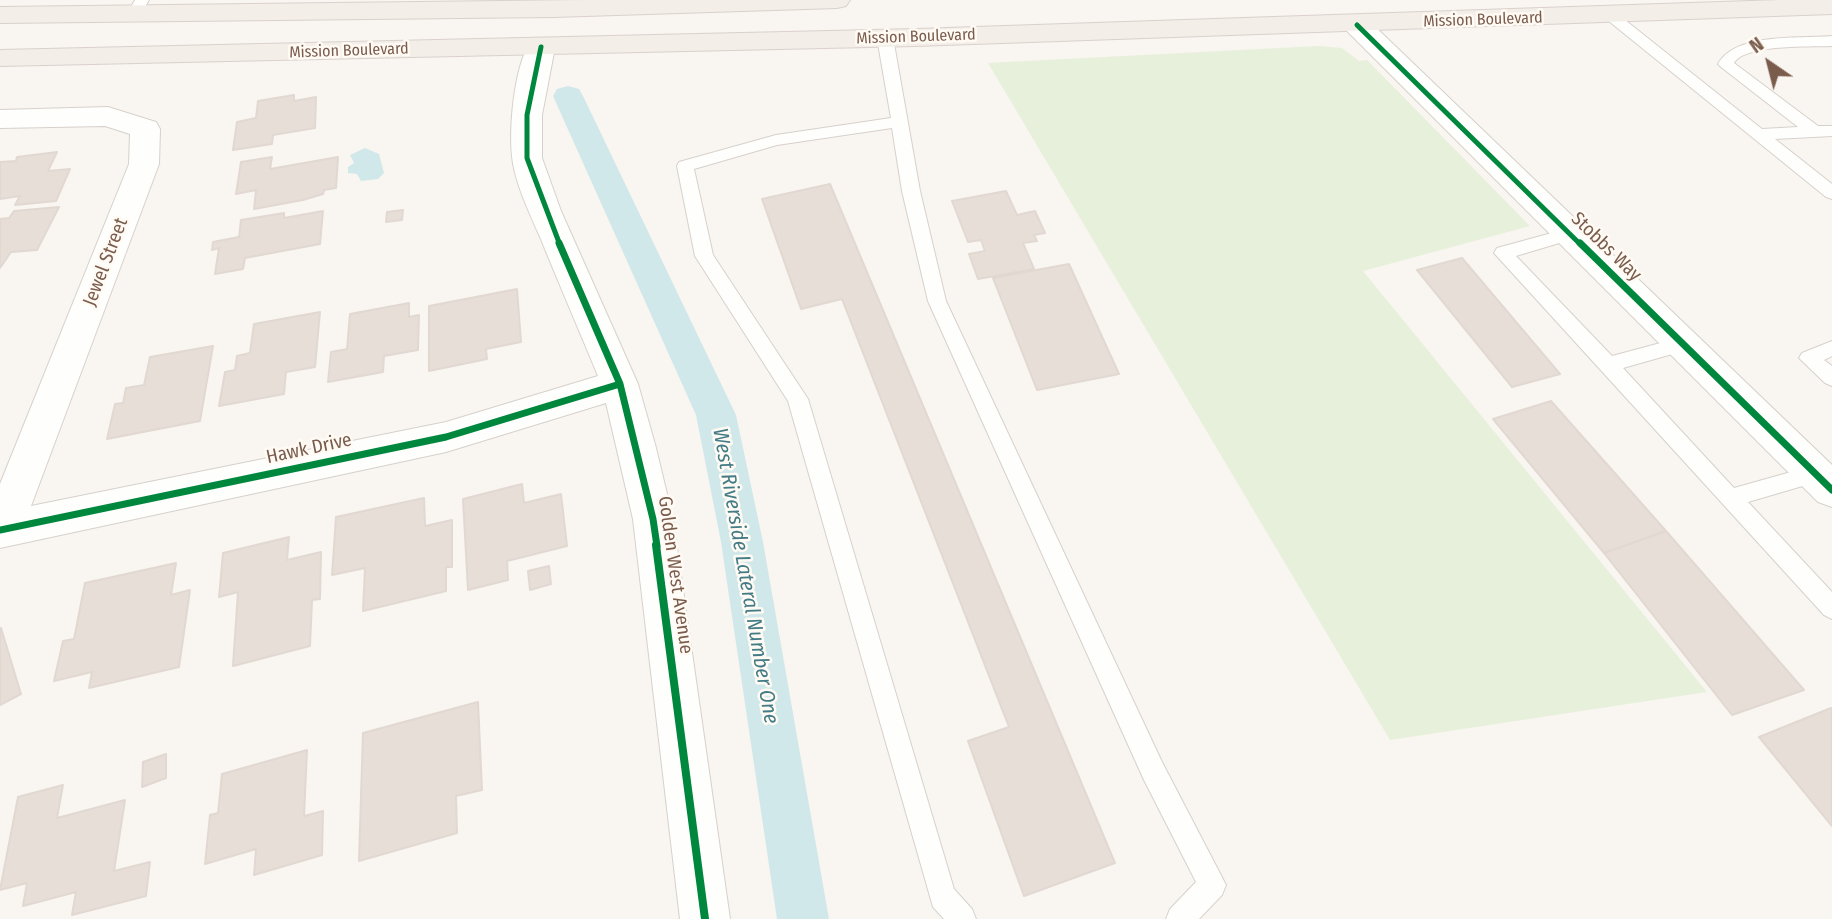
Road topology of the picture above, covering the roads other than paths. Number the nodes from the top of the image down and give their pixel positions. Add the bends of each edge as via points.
1 (837, 0) edge
2 (555, 4) edge
3 (1832, 6) edge
4 (138, 7) edge
5 (0, 15) edge
6 (1610, 15) junction
7 (1357, 25) junction
8 (885, 38) junction
9 (1832, 41) edge
10 (541, 47) junction
11 (0, 58) edge
12 (0, 119) edge
13 (899, 122) junction
14 (1824, 131) edge
15 (1758, 134) junction
16 (1832, 193) edge
17 (1570, 234) junction
18 (1683, 344) junction
19 (1832, 348) edge
20 (1608, 365) junction
21 (1832, 378) edge
22 (620, 384) junction
23 (1824, 482) edge
24 (1730, 498) junction
25 (1, 529) edge
26 (1832, 608) edge
27 (705, 919) edge
28 (962, 919) edge
29 (1180, 919) edge

1 - 2 main road, Mission Boulevard
2 - 4 main road, Mission Boulevard
2 - 10 main road
3 - 6 main road, Mission Boulevard
4 - 5 main road, Mission Boulevard
6 - 7 main road, Mission Boulevard
6 - 15 lane
7 - 8 main road, Mission Boulevard
7 - 17 street, Stobbs Way
8 - 10 main road, Mission Boulevard
8 - 13 lane
9 - 14 lane via 1751,46 1731,55 1726,64
10 - 11 main road, Mission Boulevard
10 - 22 street, Golden West Avenue via 527,115 527,158 545,211
12 - 25 street, Jewel Street via 108,116 145,129 144,164
13 - 28 lane via 776,140 685,166 704,256 798,399 943,897
13 - 29 lane via 937,301 1147,759 1212,885
14 - 15 lane
15 - 16 lane
17 - 18 street, Stobbs Way
17 - 20 lane via 1503,253
18 - 20 lane
18 - 23 street, Stobbs Way
19 - 21 lane via 1809,358
20 - 24 lane
22 - 25 street, Hawk Drive via 446,437
22 - 27 street, Golden West Avenue via 653,519
23 - 24 lane
24 - 26 lane

